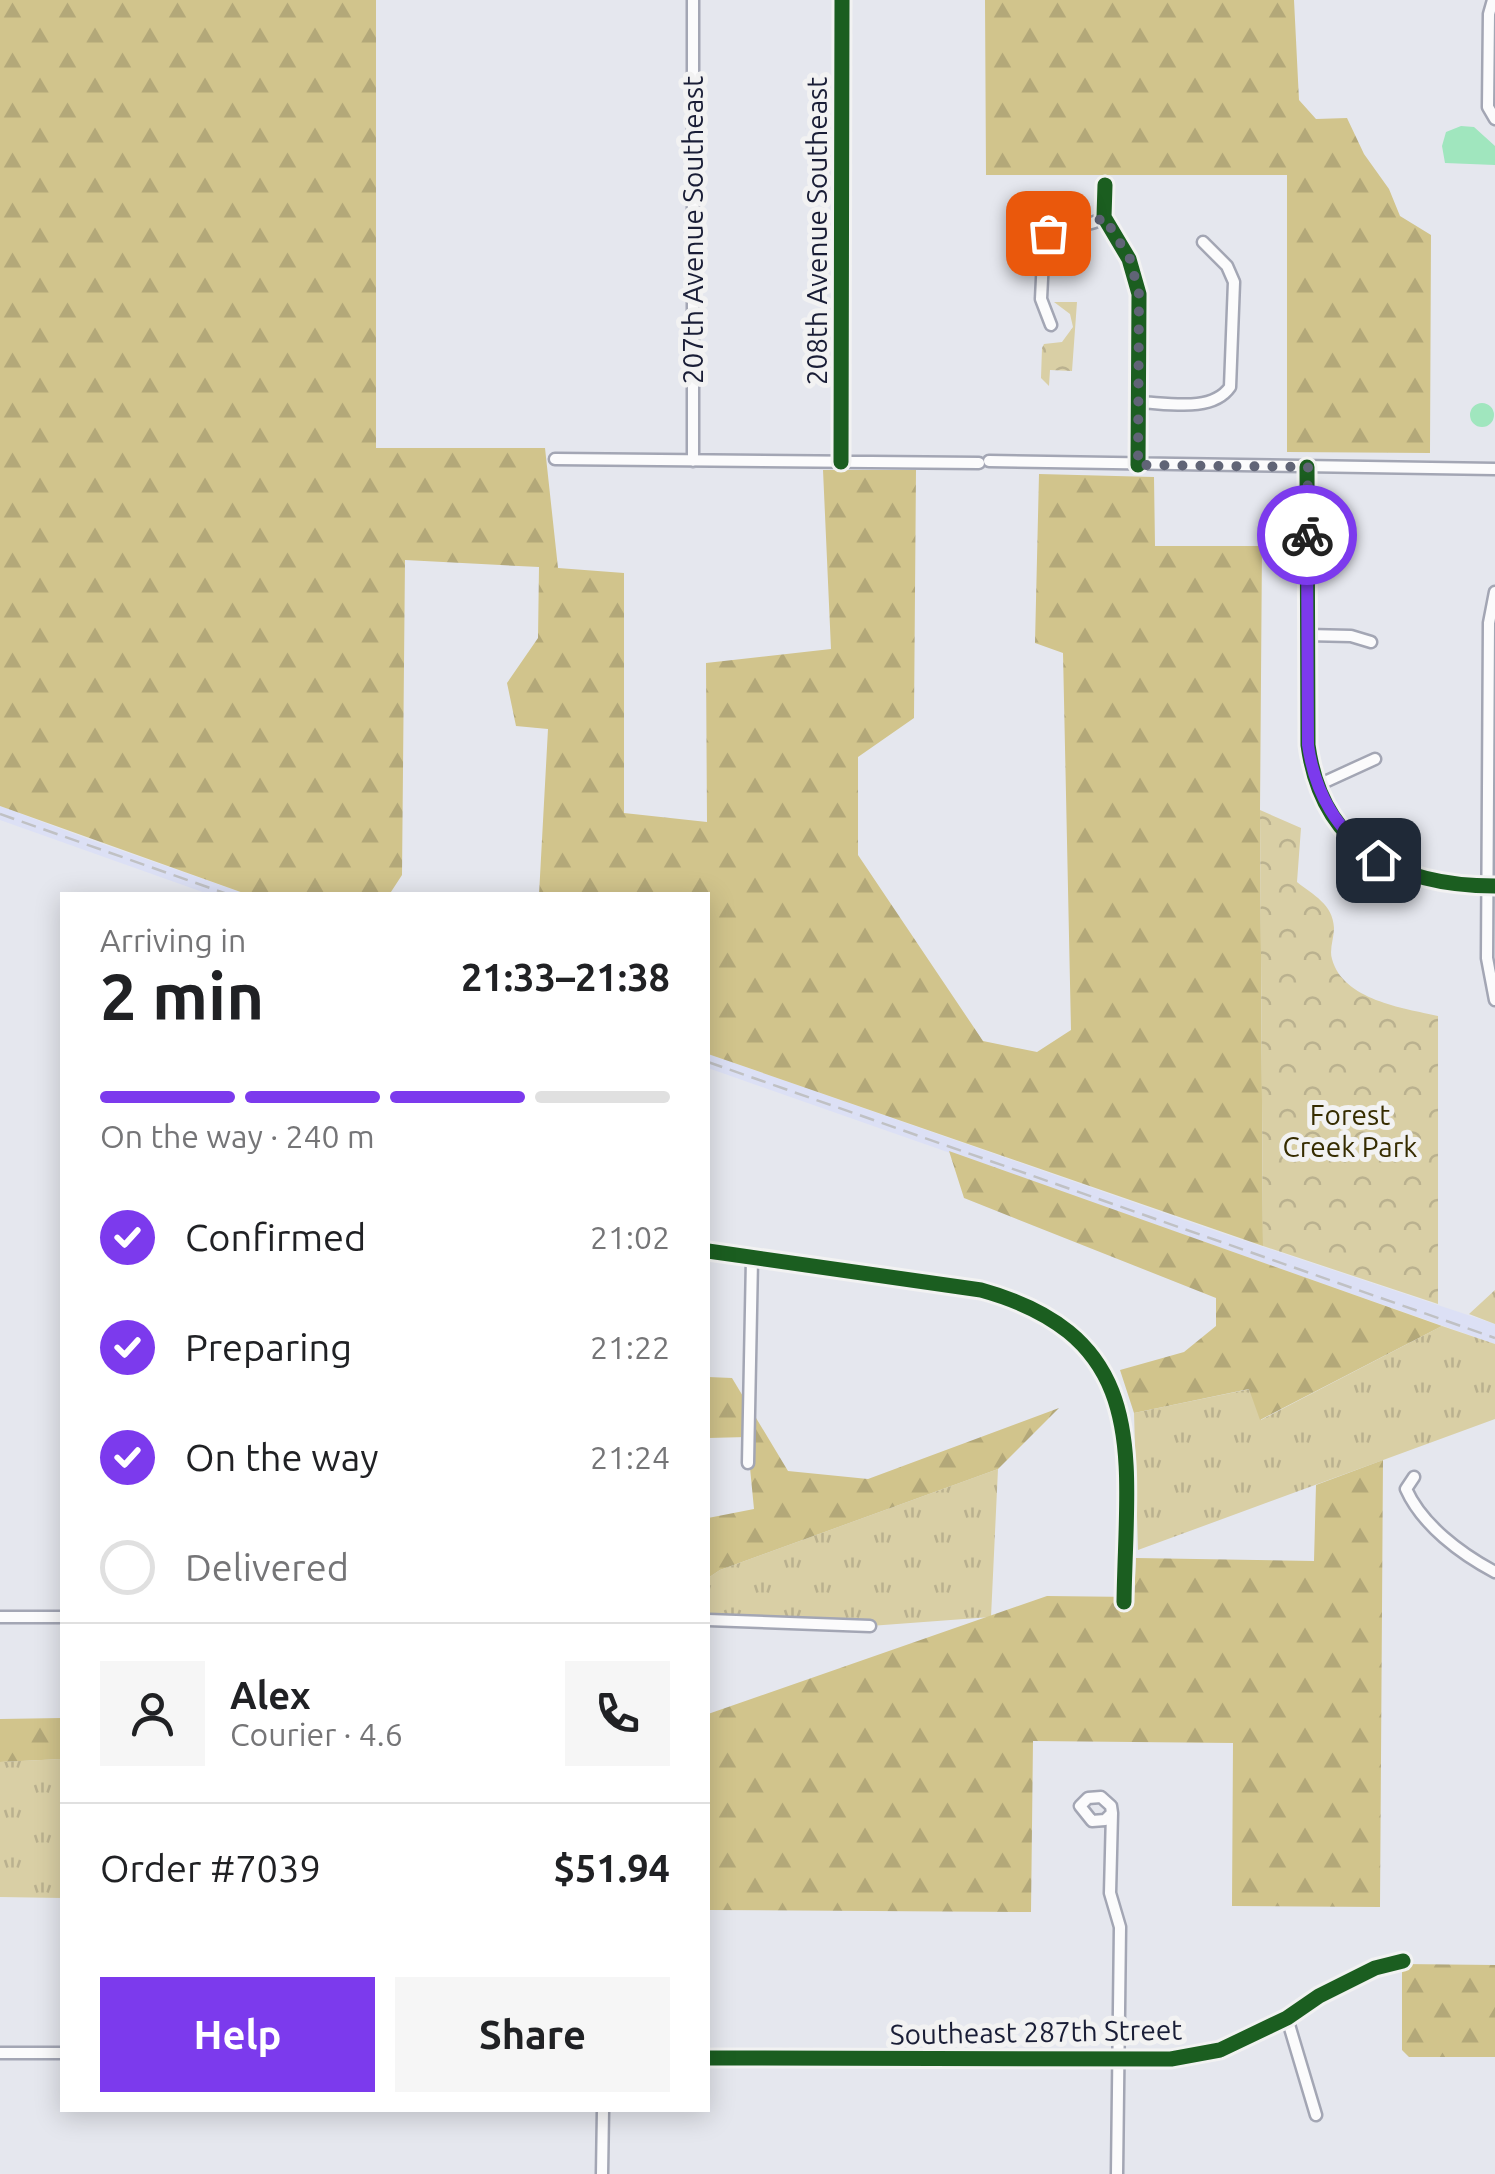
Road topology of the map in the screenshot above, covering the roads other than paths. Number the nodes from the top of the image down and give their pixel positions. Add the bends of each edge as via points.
1 (693, 0) edge
2 (842, 0) edge
3 (1493, 0) edge
4 (1495, 119) edge
5 (1105, 185) dead end
6 (1104, 217) junction
7 (1203, 242) dead end
8 (1051, 324) dead end
9 (1138, 402) junction
10 (555, 459) dead end
11 (694, 461) junction
12 (841, 462) junction
13 (1138, 465) junction
14 (1308, 467) junction
15 (1495, 469) edge
16 (1495, 592) edge
17 (1307, 635) junction
18 (1371, 642) dead end
19 (1375, 760) dead end
20 (1316, 786) junction
21 (1491, 886) edge
22 (1491, 958) edge
23 (1495, 1000) edge
24 (710, 1252) edge
25 (752, 1260) junction
26 (748, 1463) dead end
27 (1414, 1477) dead end
28 (1495, 1572) edge
29 (1124, 1602) dead end
30 (0, 1617) edge
31 (60, 1617) edge
32 (710, 1620) edge
33 (870, 1626) dead end
34 (1112, 1813) dead end
35 (1403, 1961) dead end
36 (1287, 2018) junction
37 (0, 2053) edge
38 (60, 2054) edge
39 (710, 2058) edge
40 (1121, 2061) junction
41 (603, 2112) edge
42 (1316, 2115) dead end
43 (602, 2174) edge
44 (1118, 2174) edge

1 - 11 street, 207th Avenue Southeast
2 - 12 street, 208th Avenue Southeast
3 - 4 street via 1488,108
5 - 6 street
6 - 8 street via 1048,233 1041,298
6 - 9 street via 1135,272
7 - 9 street via 1234,282 1230,387 1208,403
9 - 13 street
10 - 11 street
11 - 12 street
12 - 13 street
13 - 14 street
14 - 15 street
14 - 17 street
16 - 21 street via 1489,623
17 - 18 street
17 - 20 street via 1308,745
19 - 20 street
20 - 21 street via 1338,824 1378,860 1432,882
21 - 22 street
22 - 23 street
24 - 25 street
25 - 26 street
25 - 29 street via 981,1290 1050,1319 1096,1361 1127,1446
27 - 28 street via 1406,1490 1413,1504 1450,1543
30 - 31 street
32 - 33 street
34 - 40 street
35 - 36 street, Southeast 287th Street via 1318,1996
36 - 40 street, Southeast 287th Street via 1220,2050
36 - 42 street
37 - 38 street
39 - 40 street, Southeast 287th Street
40 - 44 street
41 - 43 street

